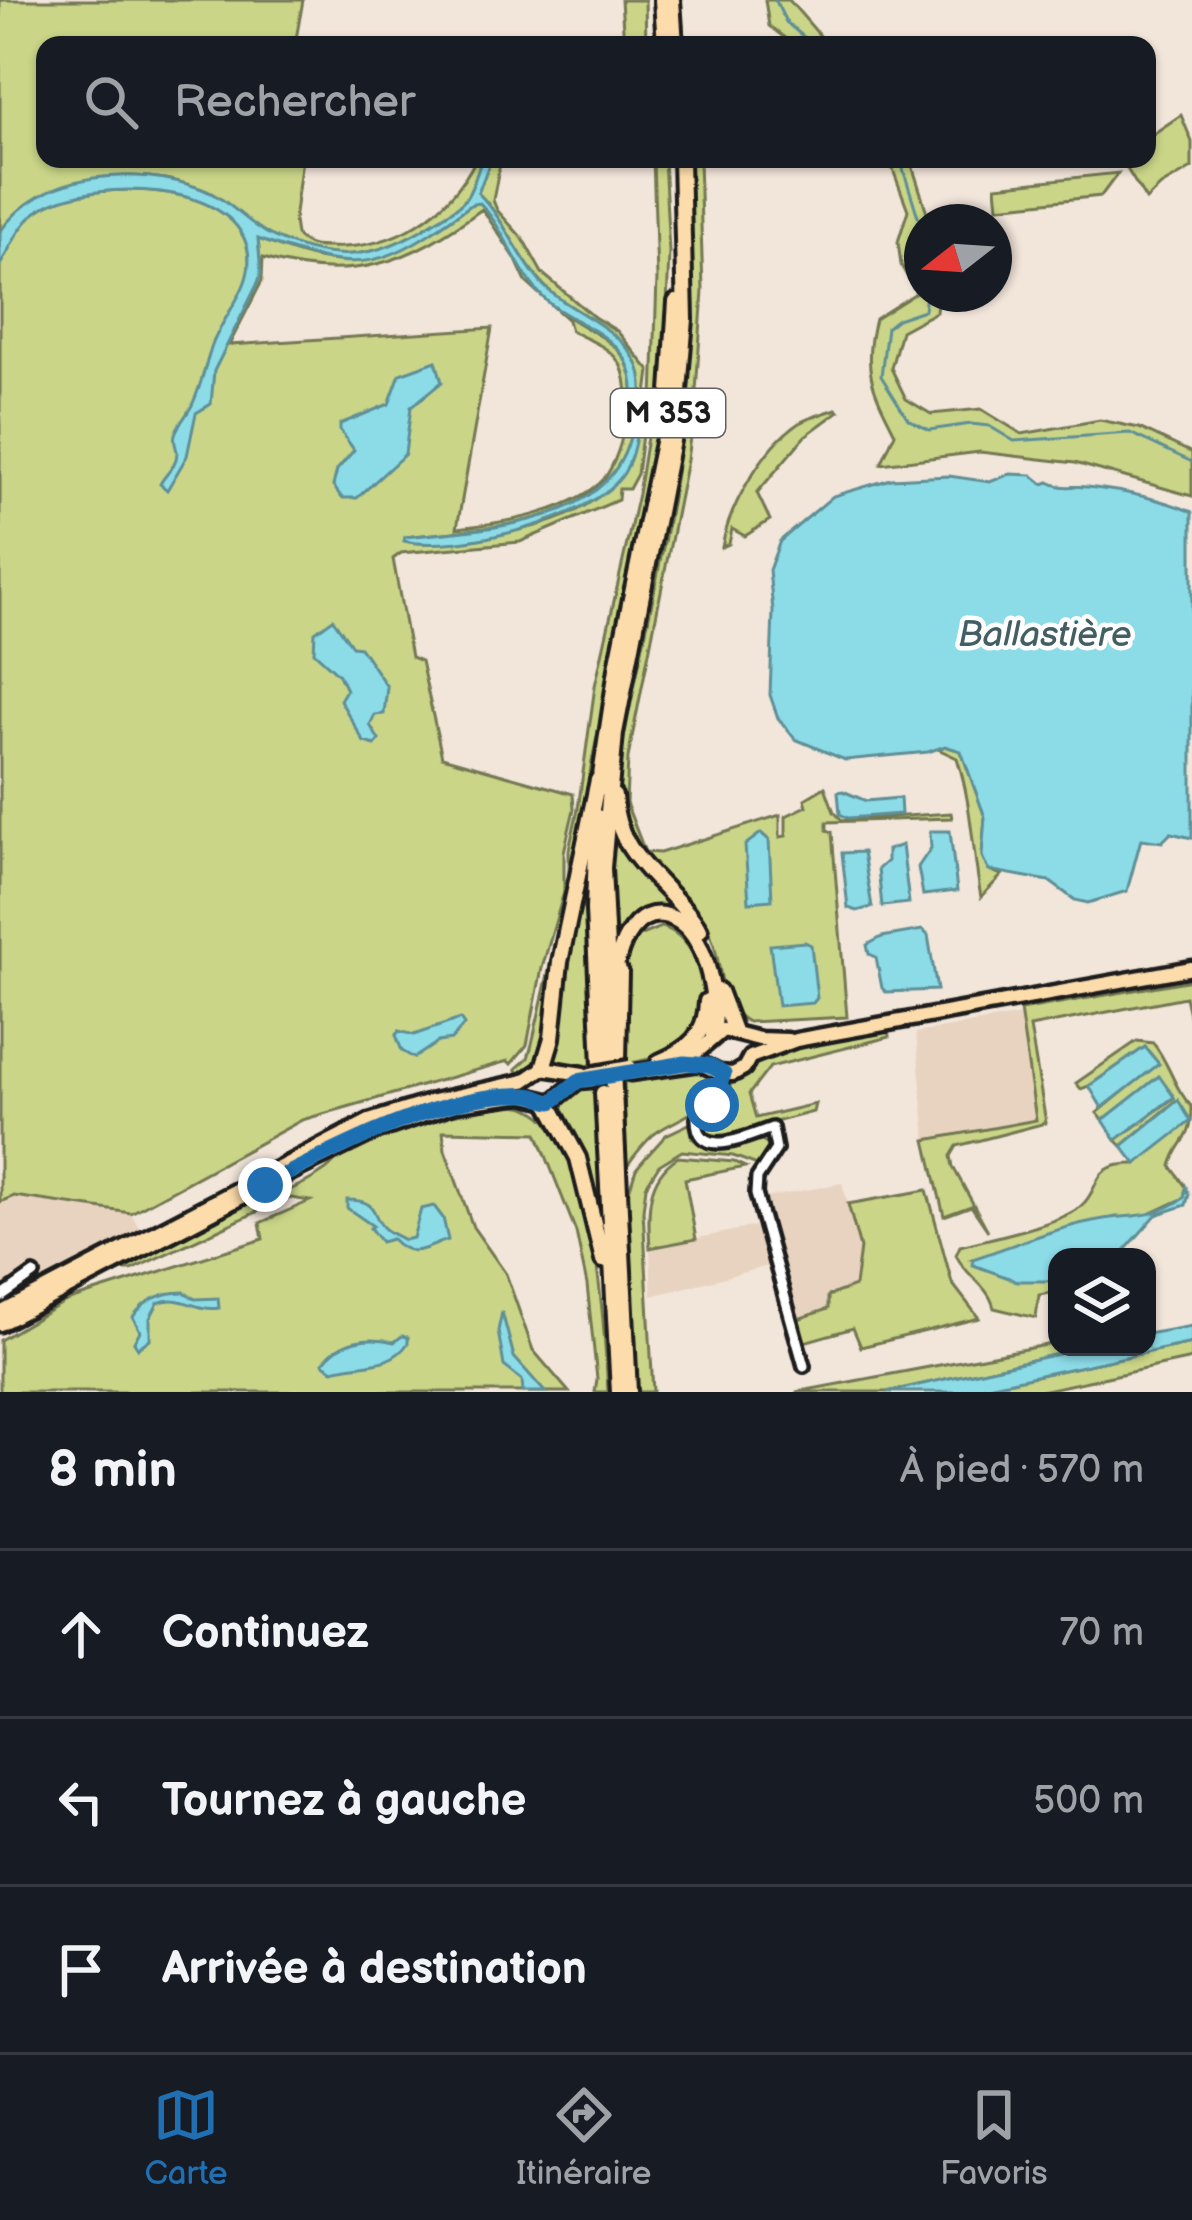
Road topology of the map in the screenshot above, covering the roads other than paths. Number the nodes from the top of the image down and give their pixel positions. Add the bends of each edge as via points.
1 (662, 0) edge
2 (672, 0) edge
3 (664, 36) edge
4 (674, 36) edge
5 (672, 168) edge
6 (681, 168) edge
7 (615, 733) junction
8 (601, 763) junction
9 (1192, 968) edge
10 (739, 1034) junction
11 (710, 1040) junction
12 (796, 1040) junction
13 (750, 1057) junction
14 (659, 1062) junction
15 (709, 1065) junction
16 (626, 1067) junction
17 (537, 1073) junction
18 (561, 1073) junction
19 (724, 1074) junction
20 (591, 1077) junction
21 (565, 1089) junction
22 (542, 1100) junction
23 (620, 1227) junction
24 (101, 1265) junction
25 (34, 1274) dead end
26 (0, 1298) edge
27 (0, 1313) edge
28 (0, 1324) edge
29 (615, 1336) junction
30 (804, 1366) dead end
31 (619, 1392) edge
32 (629, 1392) edge

1 - 3 highway
2 - 4 highway
5 - 8 highway, M 353 via 676,315 668,415
6 - 7 highway, M 353 via 685,302 677,415
7 - 10 highway via 622,836 706,940
7 - 23 highway, M 353 via 604,924
8 - 17 highway via 552,1038
8 - 29 highway, M 353 via 593,910
9 - 12 main road
10 - 11 main road
10 - 12 main road
10 - 13 main road
11 - 14 main road
11 - 15 main road
11 - 16 highway via 715,1016 699,945 678,920 650,917 625,934 616,956
12 - 13 main road
13 - 19 main road via 740,1071
14 - 16 main road
14 - 16 highway via 692,1045 707,1003 694,947 682,930 660,922 638,929 622,953
15 - 16 main road
15 - 19 main road
16 - 20 main road, bridge
16 - 23 highway
17 - 18 main road
17 - 22 main road
17 - 24 main road via 369,1121
18 - 20 main road
18 - 21 main road
19 - 30 street via 717,1100 697,1118 701,1138 717,1144 772,1128 776,1149 756,1194
20 - 21 main road
21 - 22 main road via 559,1099
22 - 24 main road via 456,1104 374,1132
22 - 29 highway via 568,1135 586,1181
23 - 32 highway, M 353
24 - 27 main road
24 - 28 main road
25 - 26 street
29 - 31 highway, M 353

